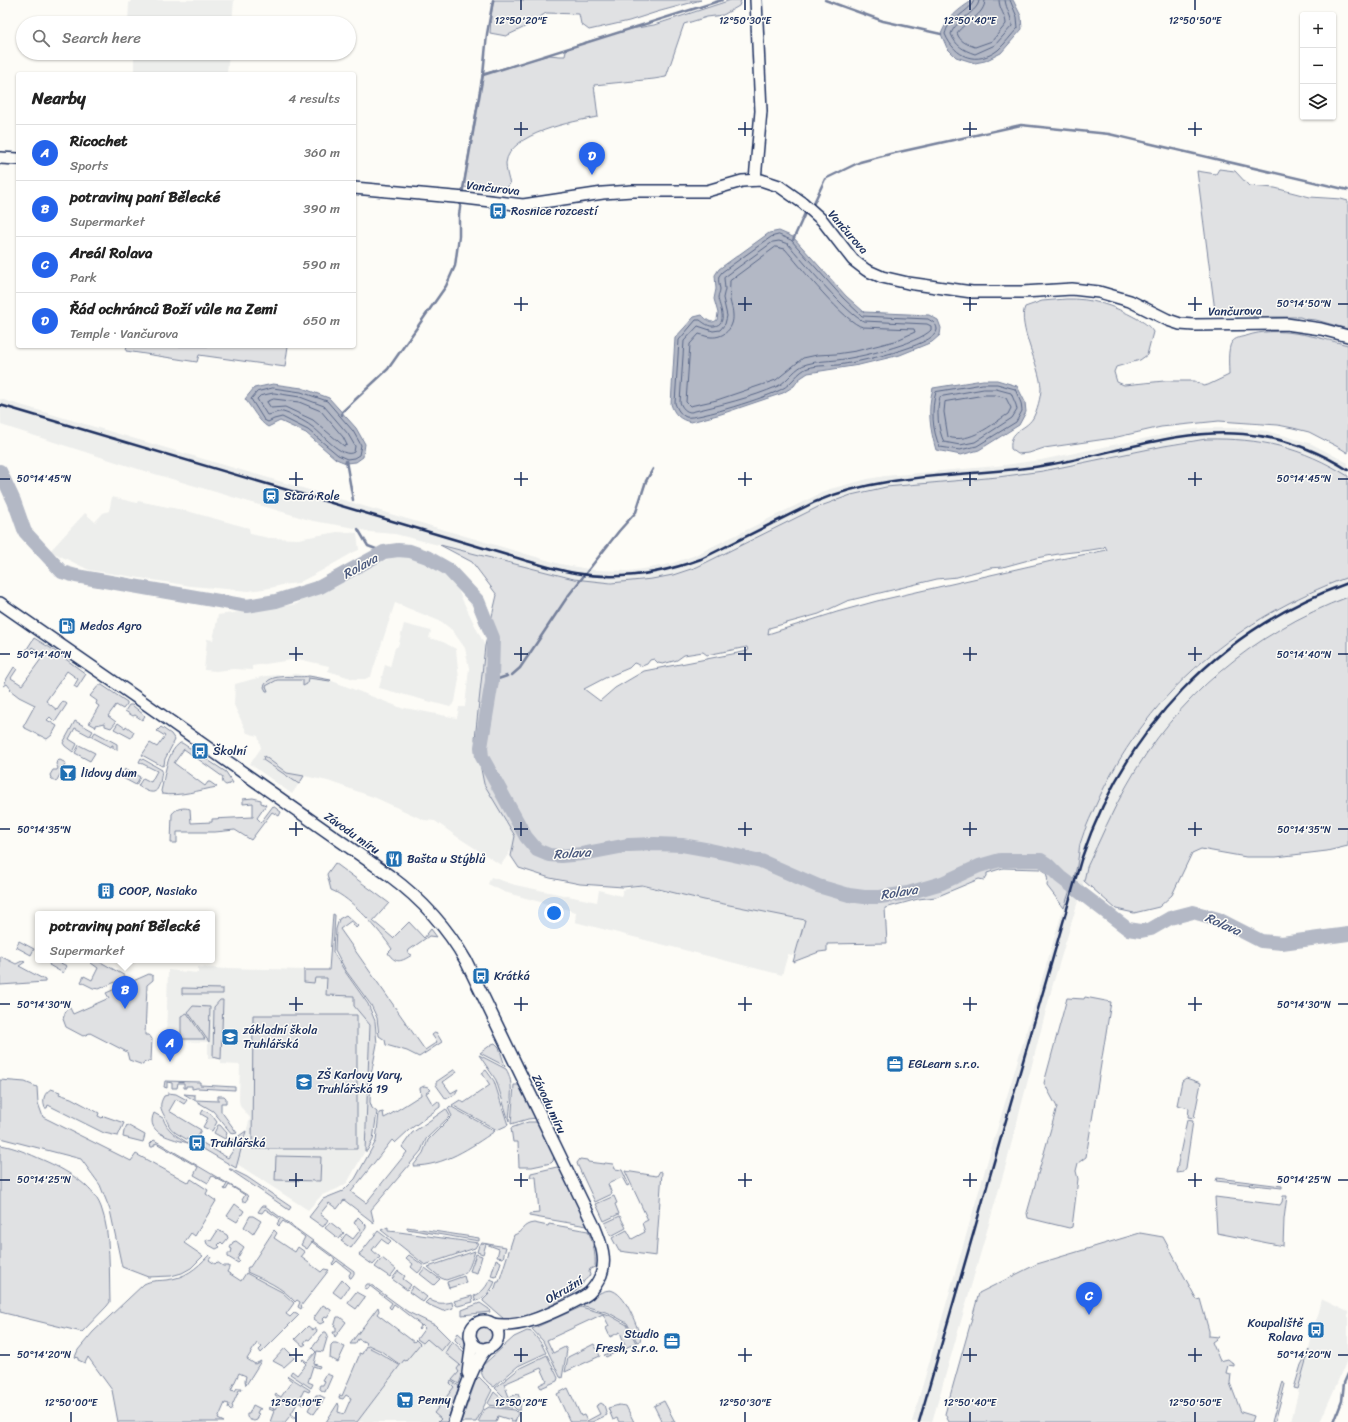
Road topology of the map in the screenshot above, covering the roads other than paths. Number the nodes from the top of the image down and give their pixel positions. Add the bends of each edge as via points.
1 (756, 0) edge
2 (0, 158) edge
3 (16, 159) edge
4 (755, 180) junction
5 (356, 188) edge
6 (1348, 336) edge
7 (0, 603) edge
8 (601, 1275) joint
9 (533, 1321) junction
10 (492, 1324) junction
11 (472, 1341) junction
12 (491, 1345) junction
13 (466, 1387) junction
14 (454, 1422) edge

1 - 4 main road via 761,111
2 - 3 main road
4 - 5 main road, Vančurova via 706,191 603,193 523,205
4 - 6 main road, Vančurova via 774,184 803,202 822,220 853,260 866,270 888,279 972,292 1086,290 1122,298 1180,324 1286,324
7 - 8 main road, Závodu míru via 390,876 436,918 451,936 466,961 595,1228 603,1255
8 - 9 main road, Okružní via 587,1295
9 - 10 main road, Okružní via 507,1326
9 - 12 main road, Okružní via 504,1335
10 - 11 main road, Okružní via 484,1321 476,1324 471,1331
10 - 12 main road via 498,1336
11 - 12 main road via 478,1348
11 - 13 main road
12 - 13 main road via 478,1361
13 - 14 main road

